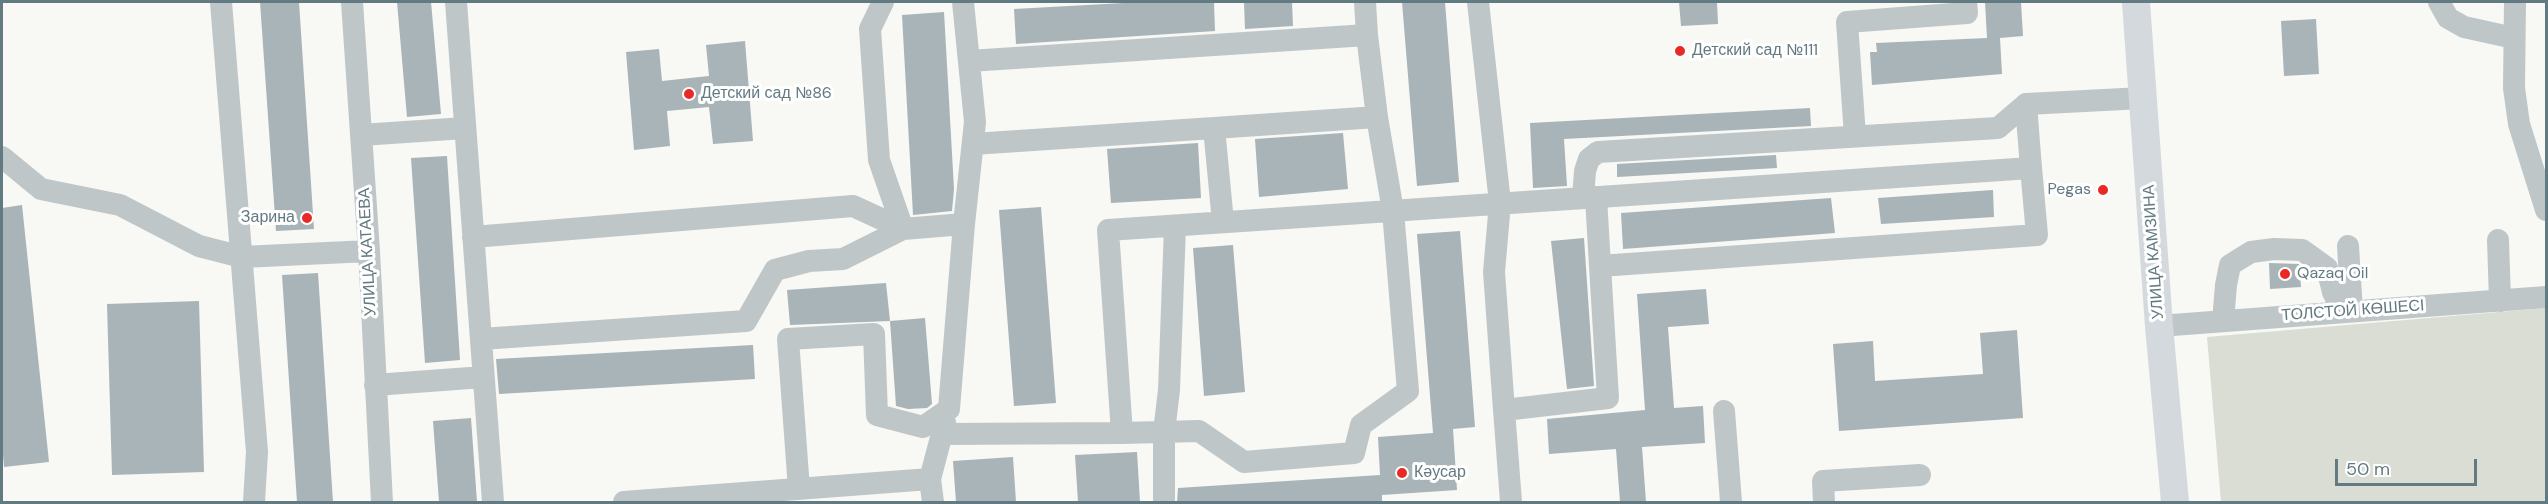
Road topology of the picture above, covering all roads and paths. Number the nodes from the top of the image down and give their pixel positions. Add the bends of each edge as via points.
1 (221, 2) edge
2 (352, 2) edge
3 (456, 2) edge
4 (883, 2) edge
5 (963, 2) edge
6 (1365, 2) edge
7 (1478, 2) edge
8 (1966, 2) edge
9 (2136, 2) edge
10 (2439, 2) edge
11 (2515, 2) edge
12 (1846, 12) edge
13 (1367, 35) junction
14 (2514, 38) junction
15 (969, 61) junction
16 (2142, 98) junction
17 (2026, 104) junction
18 (1377, 117) junction
19 (465, 128) junction
20 (1214, 128) junction
21 (361, 135) junction
22 (1855, 136) junction
23 (973, 144) junction
24 (2, 157) edge
25 (2031, 168) junction
26 (1589, 198) junction
27 (1500, 202) junction
28 (2547, 210) edge
29 (1393, 211) junction
30 (1224, 222) junction
31 (964, 225) junction
32 (1175, 226) junction
33 (903, 229) junction
34 (473, 237) junction
35 (2499, 240) dead end
36 (2348, 246) dead end
37 (369, 251) junction
38 (242, 257) junction
39 (1600, 266) junction
40 (2547, 297) edge
41 (2500, 301) junction
42 (2347, 312) junction
43 (2223, 321) junction
44 (2159, 326) junction
45 (481, 339) junction
46 (483, 377) junction
47 (375, 385) junction
48 (949, 409) junction
49 (1504, 410) junction
50 (1724, 411) dead end
51 (1164, 432) junction
52 (942, 434) junction
53 (1122, 434) junction
54 (1920, 475) dead end
55 (930, 479) junction
56 (799, 489) junction
57 (254, 502) edge
58 (382, 502) edge
59 (493, 502) edge
60 (624, 502) edge
61 (933, 502) edge
62 (1164, 502) edge
63 (1511, 502) edge
64 (1731, 502) edge
65 (1824, 502) edge
66 (2175, 502) edge

1 - 38 street
2 - 21 street, УЛИЦА КАТАЕВА
3 - 19 street
4 - 33 street via 870,29 879,160
5 - 15 street
6 - 13 street
7 - 27 street
8 - 12 street via 1967,13
9 - 16 main road, УЛИЦА КАМЗИНА
10 - 14 street via 2448,18 2463,27
11 - 14 street
12 - 22 street
13 - 15 street
13 - 18 street
14 - 28 street via 2519,123
15 - 23 street via 975,122
16 - 17 street
16 - 44 main road, УЛИЦА КАМЗИНА
17 - 22 street via 1998,128
17 - 25 street
18 - 20 street
18 - 29 street
19 - 21 street
19 - 34 street
20 - 23 street
20 - 30 street
21 - 37 street, УЛИЦА КАТАЕВА
22 - 26 street via 1598,152 1589,159 1585,171
23 - 31 street
24 - 38 street via 41,189 120,205 199,246
25 - 26 street
25 - 39 street via 2037,235
26 - 27 street
26 - 39 street
27 - 29 street
27 - 49 street via 1494,272
29 - 30 street
29 - 51 street via 1408,391 1361,426 1354,453 1244,462 1199,431
30 - 32 street
31 - 33 street
31 - 48 street
32 - 51 street
32 - 53 street via 1108,230
33 - 34 street via 853,206
33 - 45 street via 843,259 809,261 775,270 746,321
34 - 45 street
35 - 41 street
36 - 42 street
37 - 38 street
37 - 47 street, УЛИЦА КАТАЕВА
38 - 57 street via 257,452
39 - 49 street via 1608,398
40 - 41 street, ТОЛСТОЙ КӨШЕСІ
41 - 42 street, ТОЛСТОЙ КӨШЕСІ
42 - 43 street, ТОЛСТОЙ КӨШЕСІ
42 - 43 street via 2333,292 2327,268 2302,250 2274,249 2251,252 2230,265
43 - 44 street, ТОЛСТОЙ КӨШЕСІ
44 - 66 main road, УЛИЦА КАМЗИНА
45 - 46 street
46 - 47 street
46 - 59 street
47 - 58 street, УЛИЦА КАТАЕВА
48 - 52 street
48 - 56 street via 923,427 877,415 874,334 788,339
49 - 63 street
50 - 64 street
51 - 53 street
51 - 62 street
52 - 53 street
52 - 55 street
54 - 65 street via 1823,481
55 - 56 street
55 - 61 street
56 - 60 street

